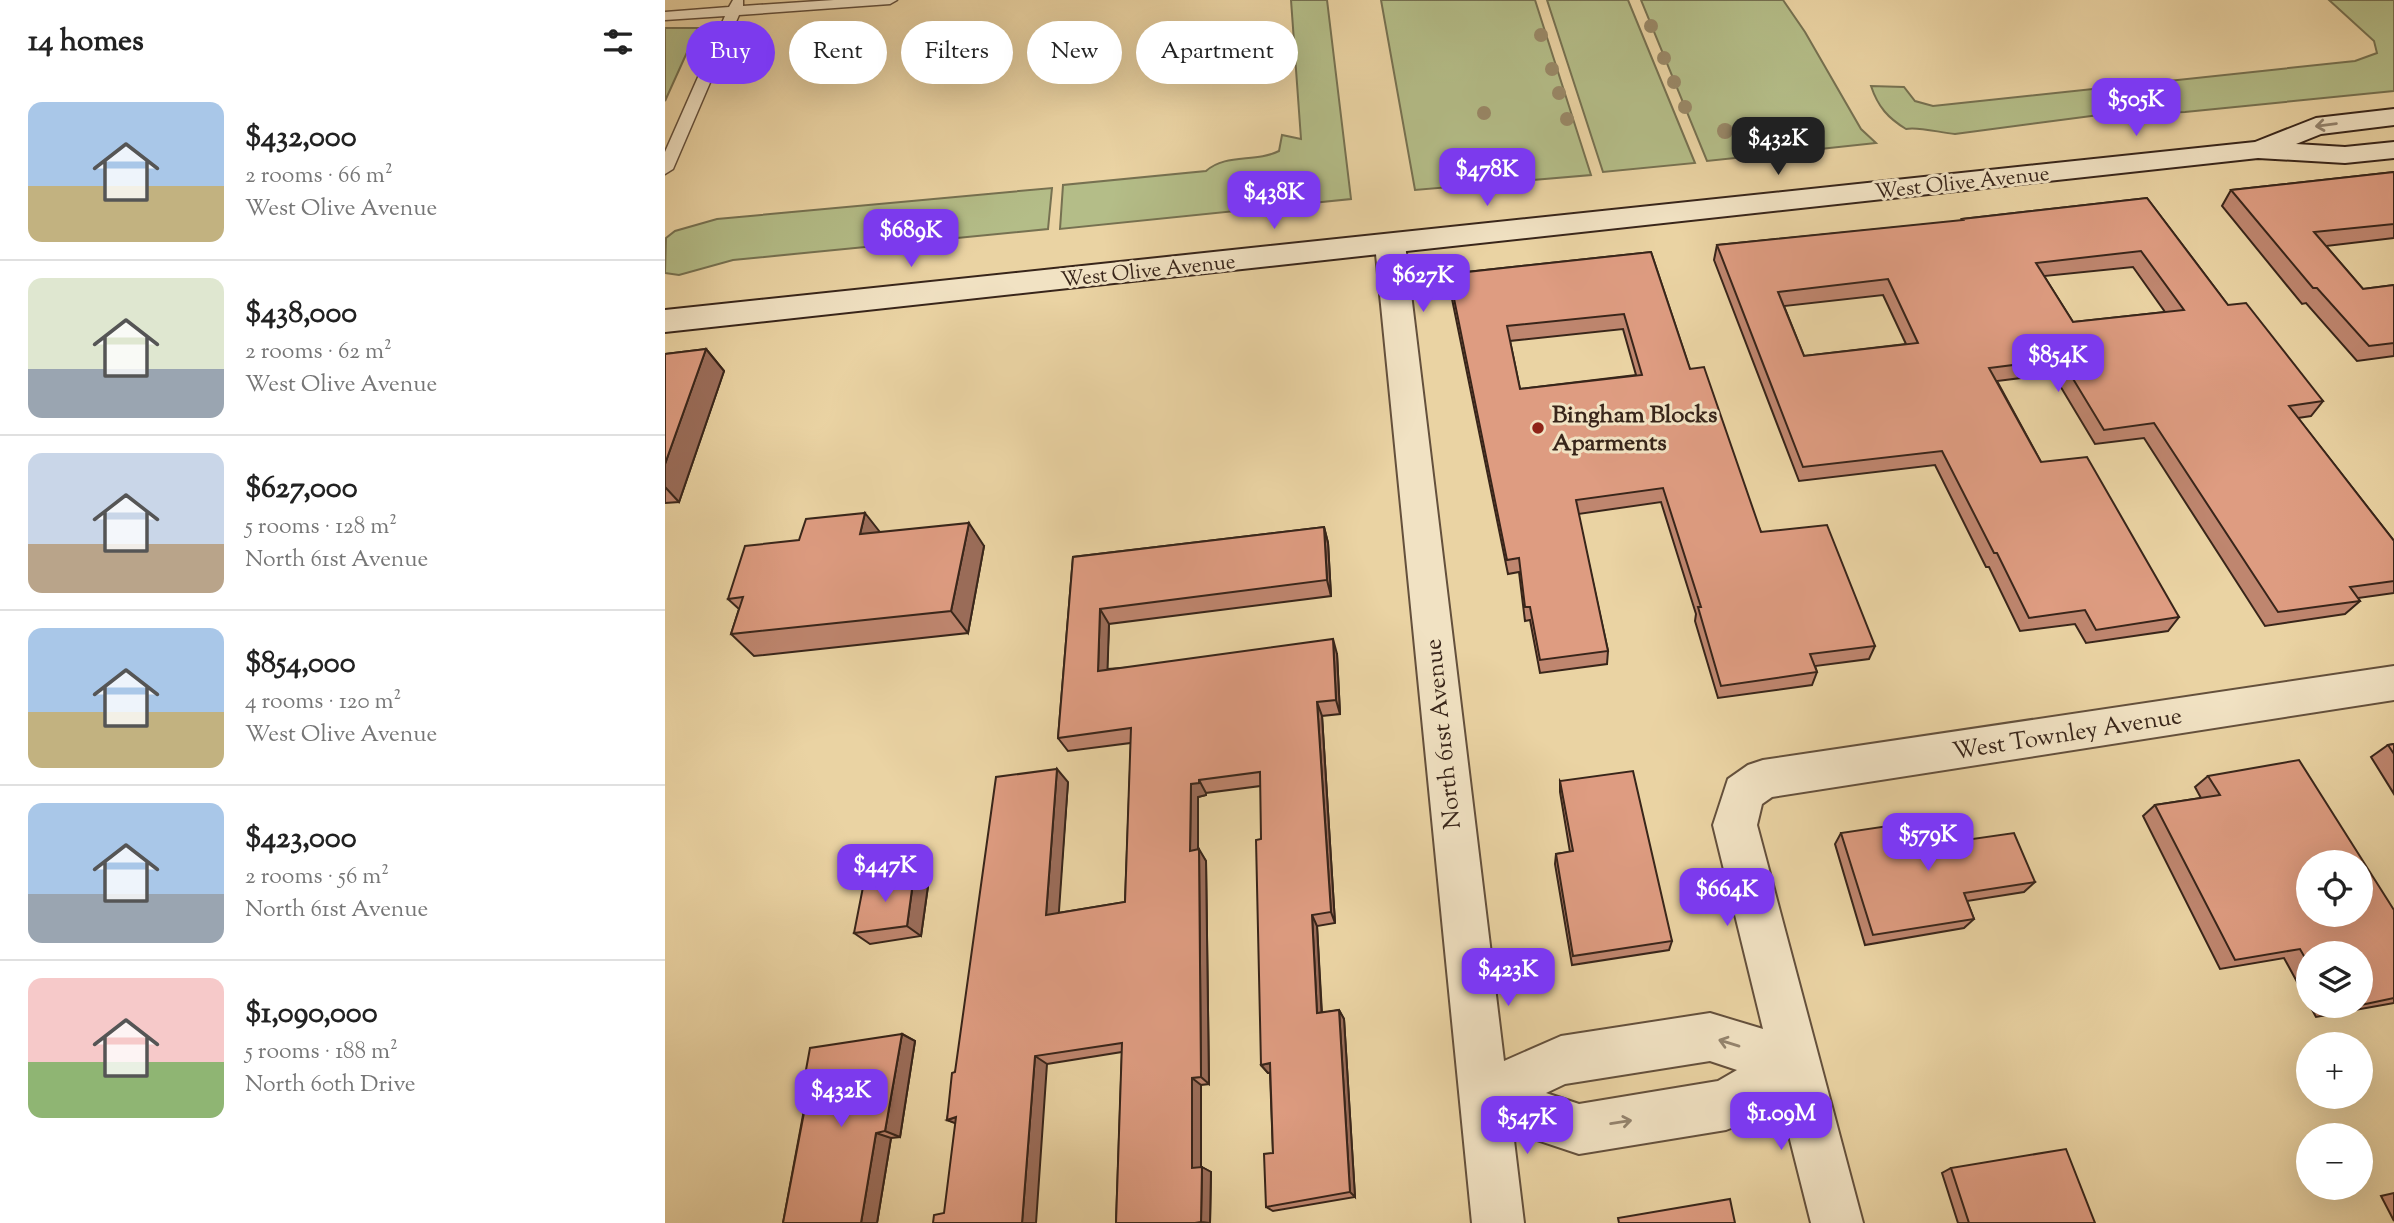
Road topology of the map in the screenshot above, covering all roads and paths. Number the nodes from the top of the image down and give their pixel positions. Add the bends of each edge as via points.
1 (890, 0) edge
2 (736, 6) edge
3 (665, 16) edge
4 (2394, 117) edge
5 (2257, 150) junction
6 (2394, 150) edge
7 (665, 169) edge
8 (1390, 244) junction
9 (665, 321) edge
10 (2394, 683) edge
11 (1794, 1063) junction
12 (1485, 1097) junction
13 (1498, 1223) edge
14 (1837, 1223) edge

1 - 2 lane
2 - 3 lane
2 - 7 lane
4 -> 5 street, West Olive Avenue via 2316,125
5 - 6 street, West Olive Avenue via 2345,155
5 - 8 street, West Olive Avenue
8 - 9 street, West Olive Avenue
8 - 12 street, North 61st Avenue
10 - 11 street, West Townley Avenue via 1763,779 1743,793 1735,825
11 -> 12 street via 1710,1037 1561,1060
12 -> 11 street via 1579,1129 1725,1105
11 - 14 street
12 - 13 street, North 61st Avenue

